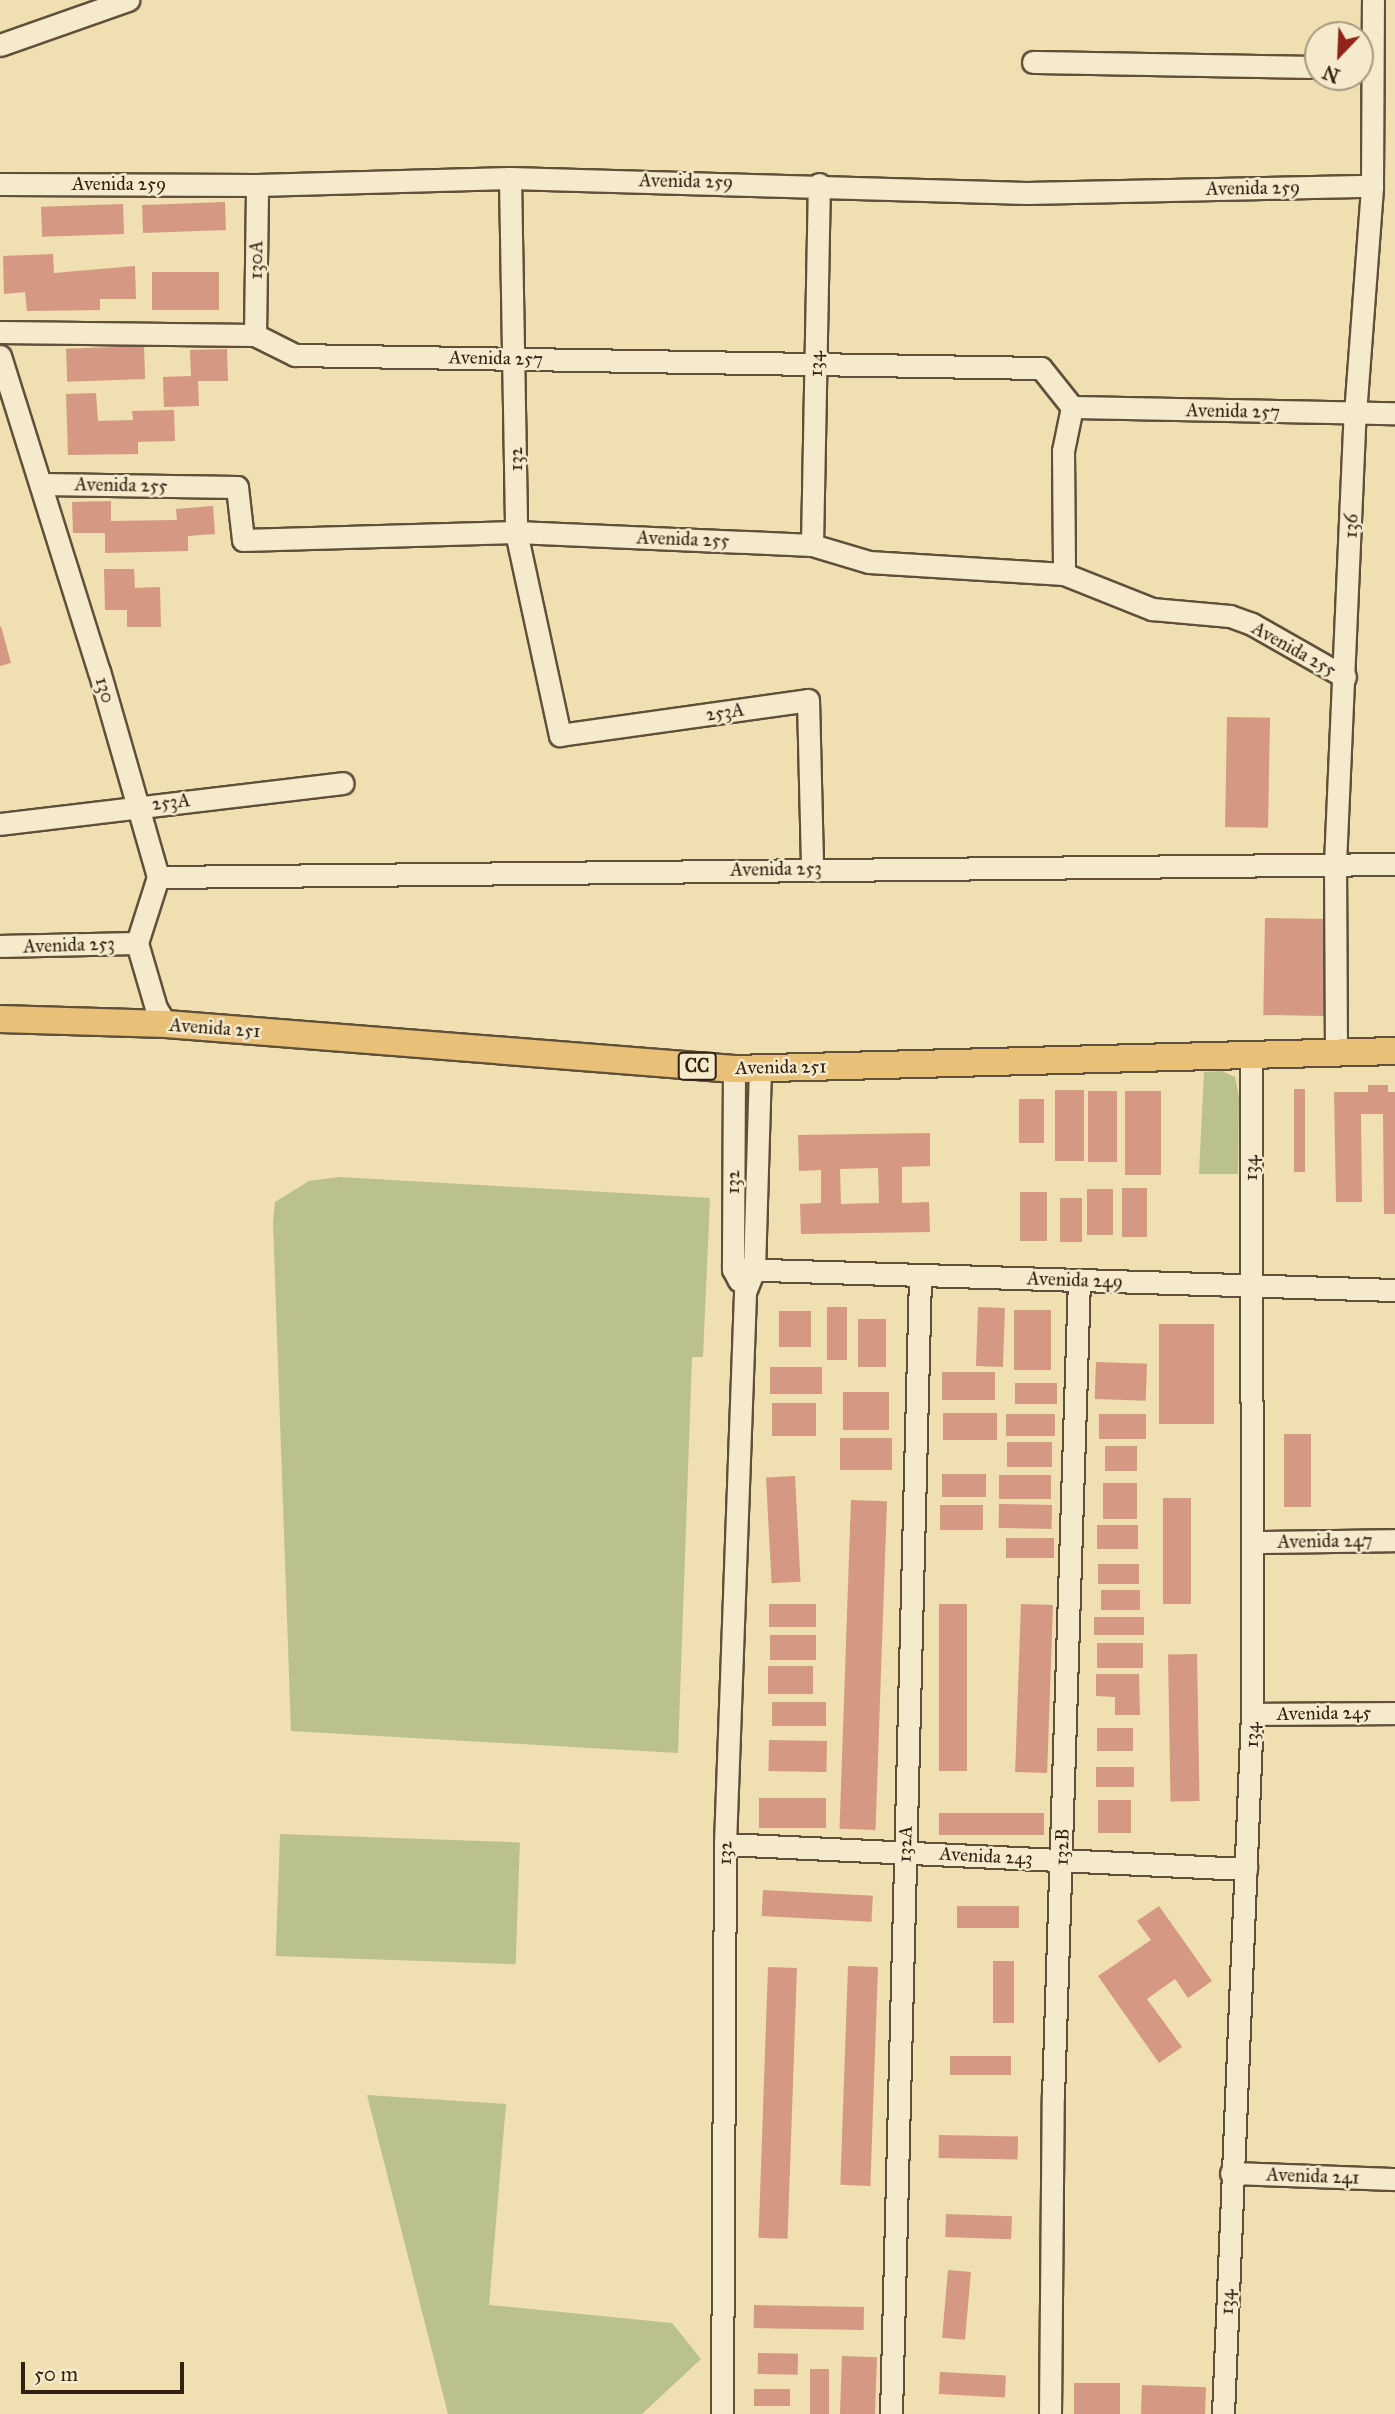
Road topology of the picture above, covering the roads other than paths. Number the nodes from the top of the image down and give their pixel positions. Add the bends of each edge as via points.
1 (128, 0) edge
2 (1373, 0) edge
3 (1371, 21) edge
4 (0, 45) edge
5 (1033, 62) dead end
6 (1304, 67) edge
7 (1367, 91) edge
8 (510, 178) junction
9 (0, 184) edge
10 (819, 184) junction
11 (257, 185) junction
12 (1372, 186) junction
13 (0, 332) edge
14 (255, 335) junction
15 (0, 356) edge
16 (516, 358) junction
17 (816, 361) junction
18 (1072, 407) junction
19 (1355, 414) junction
20 (1395, 414) edge
21 (42, 484) junction
22 (516, 532) junction
23 (812, 545) junction
24 (1064, 575) junction
25 (1345, 677) junction
26 (559, 735) joint
27 (343, 783) dead end
28 (140, 806) junction
29 (0, 824) edge
30 (1335, 864) junction
31 (1395, 864) edge
32 (812, 868) junction
33 (158, 877) junction
34 (137, 943) junction
35 (0, 946) edge
36 (0, 1019) edge
37 (166, 1024) junction
38 (1395, 1051) edge
39 (1336, 1052) junction
40 (1251, 1056) junction
41 (747, 1069) junction
42 (744, 1269) junction
43 (920, 1275) junction
44 (1079, 1280) junction
45 (1250, 1286) junction
46 (1395, 1290) edge
47 (1395, 1540) edge
48 (1255, 1542) junction
49 (1395, 1713) edge
50 (1252, 1714) junction
51 (725, 1844) junction
52 (905, 1853) junction
53 (1062, 1860) junction
54 (1246, 1869) junction
55 (1231, 2173) junction
56 (1395, 2179) edge
57 (722, 2414) edge
58 (891, 2414) edge
59 (1050, 2414) edge
60 (1223, 2414) edge

1 - 4 street
2 - 3 street, 136
5 - 6 street
7 - 12 street, 136
8 - 10 street, Avenida 259
8 - 11 street, Avenida 259
8 - 16 street, 132
9 - 11 street, Avenida 259
10 - 12 street, Avenida 259 via 1026,193
10 - 17 street, 134
11 - 14 street, 130A
12 - 19 street, 136
13 - 14 street, Avenida 257
14 - 16 street, Avenida 257 via 296,355
15 - 21 street, 130
16 - 17 street, Avenida 257
16 - 22 street, 132
17 - 18 street, Avenida 257 via 1041,368
17 - 23 street, 134
18 - 19 street, Avenida 257
18 - 24 street via 1063,451
19 - 20 street, Avenida 257
19 - 25 street, 136
21 - 22 street, Avenida 255 via 237,487 243,540
21 - 28 street, 130
22 - 23 street, Avenida 255
22 - 26 street, 132
23 - 24 street, Avenida 255 via 869,562
24 - 25 street, Avenida 255 via 1152,609 1217,614 1252,624
25 - 30 street, 136
26 - 32 street, 253A via 808,700
27 - 28 street, 253A
28 - 29 street, 253A
28 - 33 street, 130
30 - 31 street, Avenida 253
30 - 32 street, Avenida 253
30 - 39 street, 136
32 - 33 street, Avenida 253
33 - 34 street
34 - 35 street, Avenida 253
34 - 37 street via 156,1008
36 - 37 main road, Avenida 251 / CC
37 - 41 main road, Avenida 251 / CC
38 - 39 main road, Avenida 251 / CC
39 - 40 main road, Avenida 251 / CC
40 - 41 main road, Avenida 251 / CC
40 - 45 street, 134
41 - 42 street, 132
42 - 43 street, Avenida 249
42 - 51 street, 132
43 - 44 street, Avenida 249
43 - 52 street, 132A
44 - 45 street, Avenida 249
44 - 53 street, 132B
45 - 46 street, Avenida 249
45 - 48 street, 134
47 - 48 street, Avenida 247
48 - 50 street, 134
49 - 50 street, Avenida 245
50 - 54 street, 134
51 - 52 street, Avenida 243
51 - 57 street, 132
52 - 53 street, Avenida 243
52 - 58 street, 132A
53 - 54 street, Avenida 243
53 - 59 street, 132B via 1053,2097
54 - 55 street, 134
55 - 56 street, Avenida 241
55 - 60 street, 134

